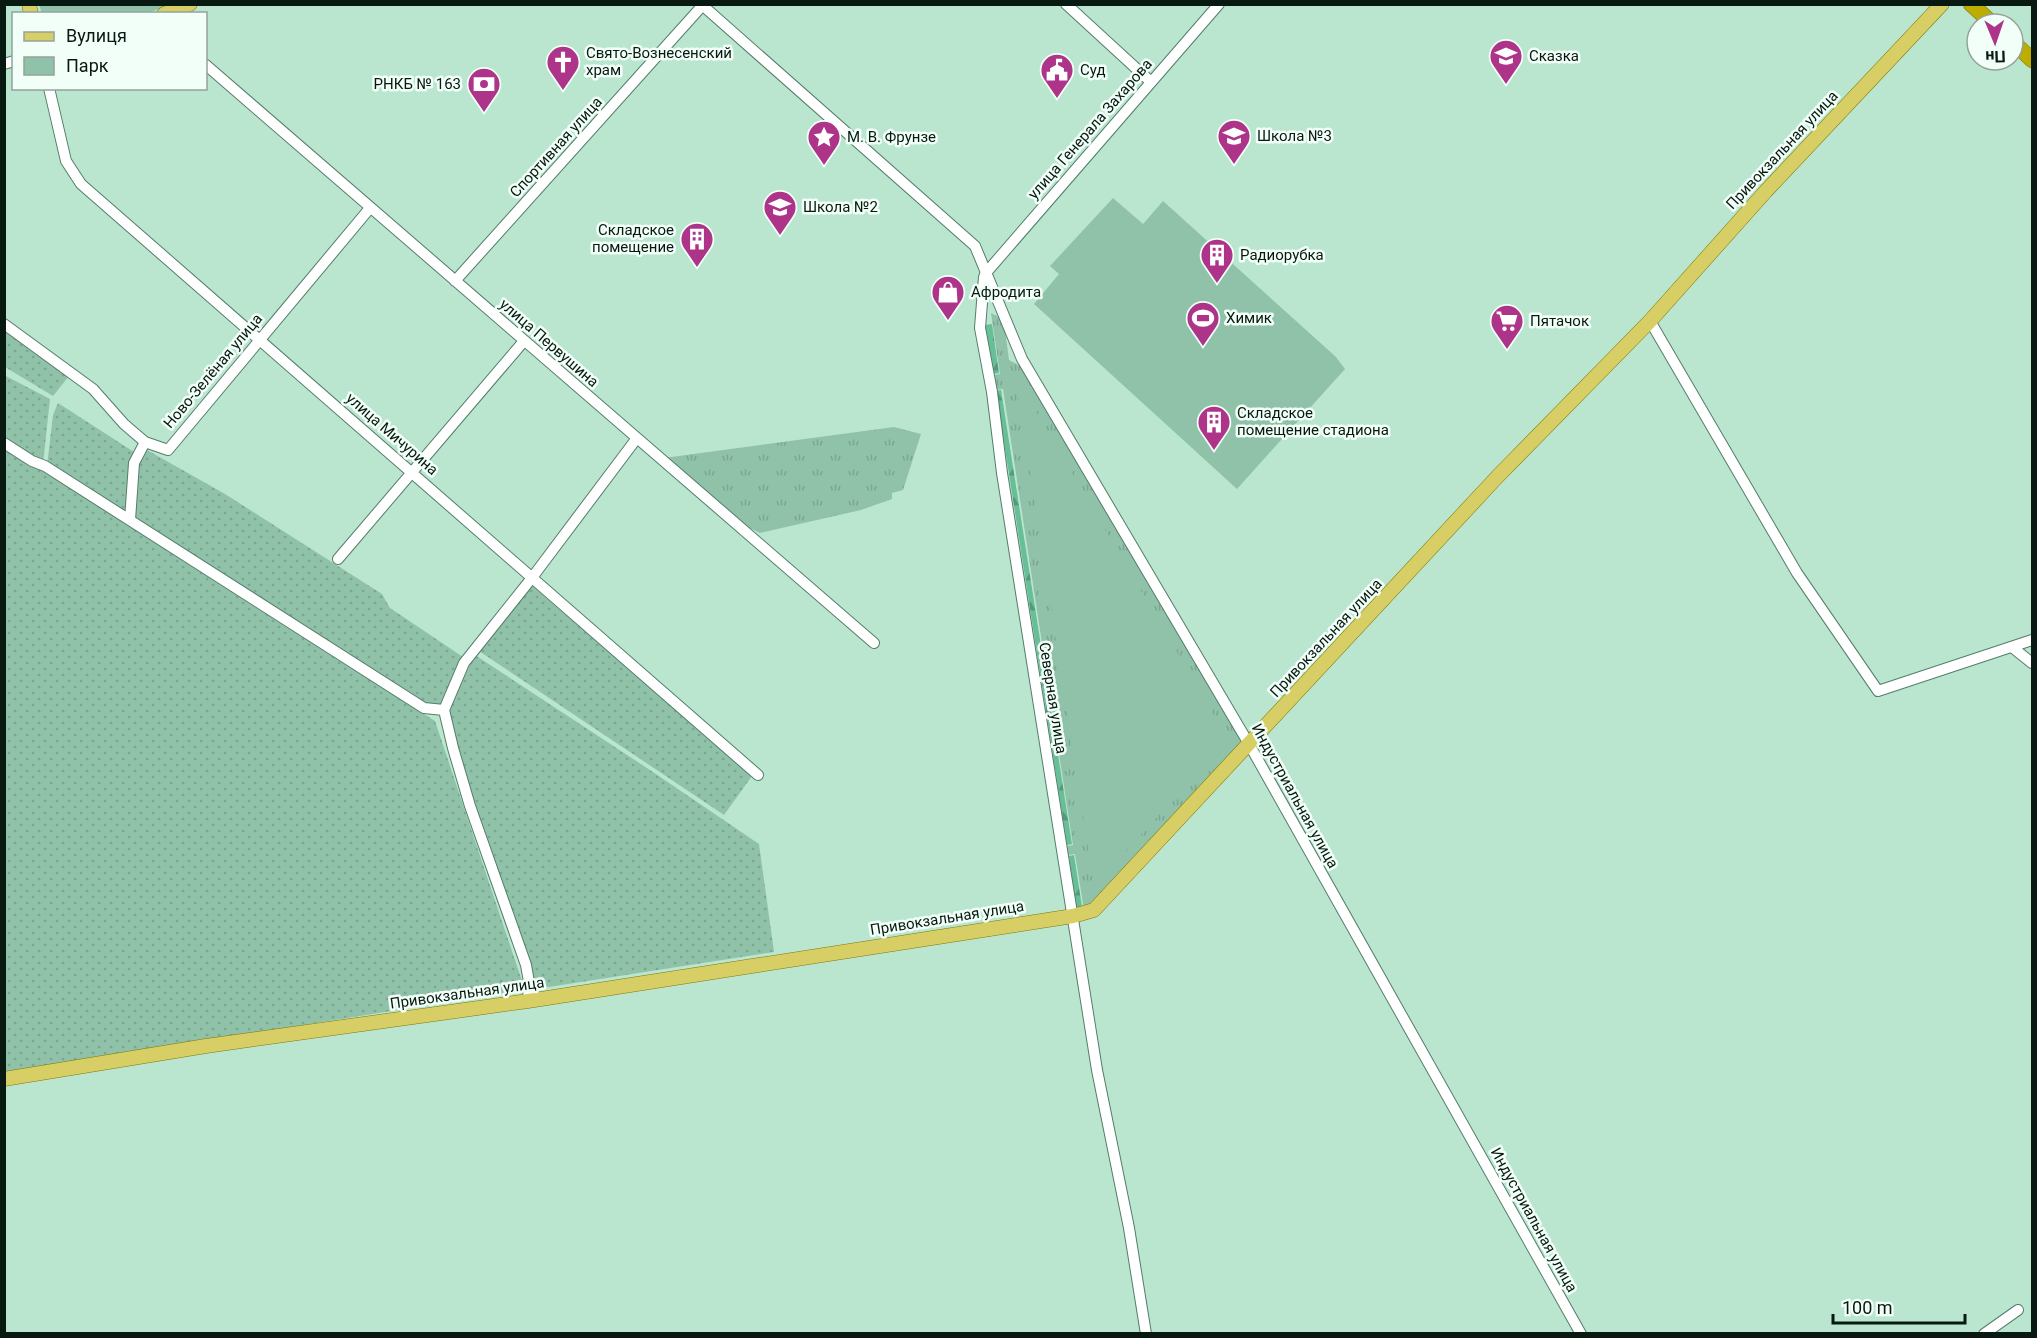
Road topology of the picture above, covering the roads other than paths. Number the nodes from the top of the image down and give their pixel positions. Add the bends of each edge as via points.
1 (190, 4) edge
2 (1066, 4) edge
3 (1219, 4) edge
4 (1942, 4) edge
5 (702, 5) edge
6 (169, 12) edge
7 (207, 66) edge
8 (1151, 82) junction
9 (49, 90) edge
10 (370, 208) junction
11 (985, 274) junction
12 (455, 281) junction
13 (1650, 321) junction
14 (4, 324) edge
15 (258, 340) junction
16 (525, 342) junction
17 (637, 438) junction
18 (145, 442) junction
19 (4, 443) edge
20 (412, 473) junction
21 (130, 520) junction
22 (338, 559) dead end
23 (531, 579) junction
24 (2032, 640) edge
25 (874, 643) dead end
26 (2012, 647) junction
27 (2032, 663) edge
28 (444, 710) junction
29 (1249, 744) junction
30 (758, 775) dead end
31 (1073, 916) junction
32 (528, 1001) junction
33 (4, 1079) edge
34 (2018, 1310) dead end
35 (1146, 1334) edge
36 (1581, 1334) edge
37 (1984, 1334) edge

1 - 6 main road
2 - 8 street
3 - 8 street, улица Генерала Захарова
4 - 13 main road, Привокзальная улица
5 - 11 street, Индустриальная улица via 975,246
5 - 12 street, Спортивная улица
7 - 10 street, улица Первушина
8 - 11 street, улица Генерала Захарова
9 - 15 street, улица Мичурина via 66,161 81,184
10 - 12 street, улица Первушина
10 - 15 street, Ново-Зелёная улица
11 - 29 street, Индустриальная улица via 1022,359
11 - 31 street, Северная улица via 980,328
12 - 16 street, улица Первушина
13 - 26 street via 1797,573 1878,691
13 - 29 main road, Привокзальная улица via 1498,476
14 - 18 street via 93,388
15 - 18 street, Ново-Зелёная улица via 168,450
15 - 20 street, улица Мичурина
16 - 17 street, улица Первушина
16 - 20 street
17 - 23 street
17 - 25 street, улица Первушина
18 - 21 street via 134,463
19 - 21 street
20 - 22 street
20 - 23 street, улица Мичурина
21 - 28 street via 424,708
23 - 28 street via 464,663
23 - 30 street, улица Мичурина
24 - 26 street
26 - 27 street
28 - 32 street via 470,806 526,965
29 - 31 main road, Привокзальная улица via 1094,910
29 - 36 street, Индустриальная улица
31 - 32 main road, Привокзальная улица
31 - 35 street, Северная улица
32 - 33 main road, Привокзальная улица
34 - 37 street

